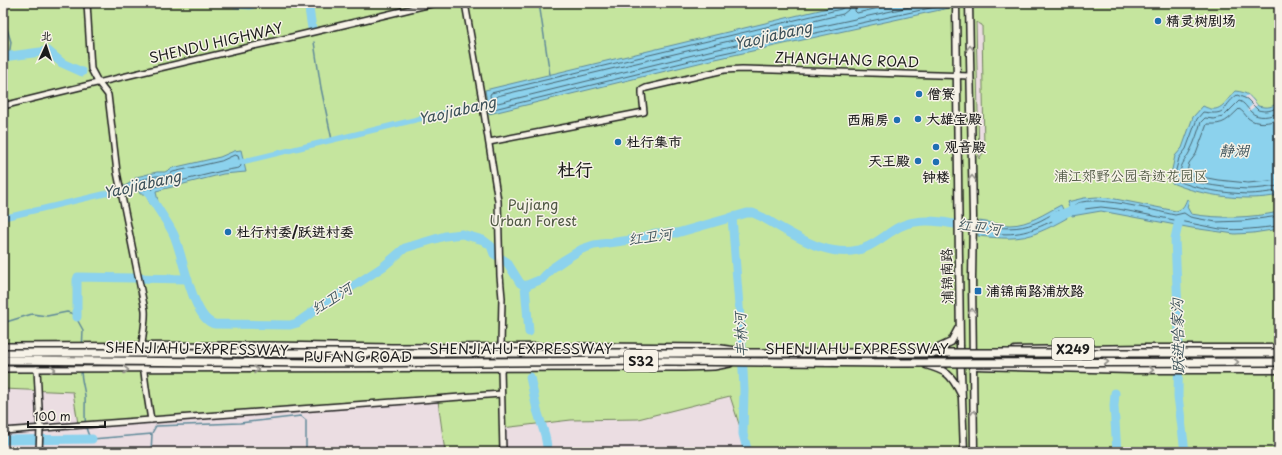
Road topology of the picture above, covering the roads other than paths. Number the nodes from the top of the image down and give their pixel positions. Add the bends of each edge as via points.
1 (87, 3) edge
2 (435, 3) edge
3 (464, 3) edge
4 (956, 3) edge
5 (969, 3) edge
6 (956, 76) junction
7 (970, 76) junction
8 (98, 82) junction
9 (3, 106) edge
10 (488, 142) junction
11 (960, 323) junction
12 (3, 346) edge
13 (142, 346) junction
14 (501, 346) junction
15 (1279, 348) edge
16 (737, 350) junction
17 (934, 350) junction
18 (960, 350) junction
19 (973, 350) junction
20 (134, 351) dead end
21 (149, 351) dead end
22 (3, 352) edge
23 (1279, 353) edge
24 (3, 361) edge
25 (1279, 362) edge
26 (135, 363) dead end
27 (149, 363) dead end
28 (739, 363) junction
29 (926, 365) junction
30 (961, 366) junction
31 (972, 366) junction
32 (501, 368) junction
33 (3, 369) edge
34 (37, 369) junction
35 (143, 370) junction
36 (1279, 370) edge
37 (501, 394) junction
38 (962, 398) junction
39 (151, 420) junction
40 (3, 431) edge
41 (39, 431) junction
42 (39, 452) edge
43 (503, 452) edge
44 (964, 452) edge
45 (974, 452) edge

1 - 8 street via 90,69
2 - 8 street, SHENDU HIGHWAY
3 - 10 street
4 - 6 main road, 浦锦南路
7 -> 5 main road
6 - 7 street, ZHANGHANG ROAD
6 - 10 street, ZHANGHANG ROAD via 724,70 642,90 644,112
6 - 11 main road, 浦锦南路
19 -> 7 main road
8 - 9 street, SHENDU HIGHWAY
8 - 13 street via 108,95 117,172 140,284 145,319
10 - 14 street via 498,201
11 - 17 main road via 951,342
11 - 18 main road, 浦锦南路
12 - 13 street, PUFANG ROAD
13 - 14 street, PUFANG ROAD
13 - 35 street
14 - 16 street, PUFANG ROAD via 714,347
15 - 19 main road, PUFANG ROAD / X249
16 - 17 main road, PUFANG ROAD / X249, bridge
16 - 21 main road, PUFANG ROAD, bridge
17 - 18 main road, PUFANG ROAD / X249
18 - 19 main road, PUFANG ROAD / X249
18 - 30 main road, 浦锦南路
19 - 31 main road
20 - 22 main road, bridge
22 - 23 highway, SHENJIAHU EXPRESSWAY / S32, bridge
24 -> 25 highway, SHENJIAHU EXPRESSWAY / S32, bridge
24 - 26 main road, bridge
27 - 28 main road, PUFANG ROAD, bridge
28 - 29 main road, PUFANG ROAD, bridge
28 - 32 street, PUFANG ROAD via 684,368
29 - 30 main road, PUFANG ROAD
29 - 38 main road via 950,375
30 - 31 main road, PUFANG ROAD
30 - 38 main road, 浦锦南路
31 -> 36 main road, PUFANG ROAD
45 -> 31 main road
35 -> 32 street, PUFANG ROAD
32 - 37 street
33 - 34 street, PUFANG ROAD
34 -> 35 street, PUFANG ROAD
34 - 41 street
35 - 39 street
37 - 39 street
37 - 43 street
38 - 44 main road, 浦锦南路
39 - 41 street via 78,425
40 - 41 street
41 - 42 street

